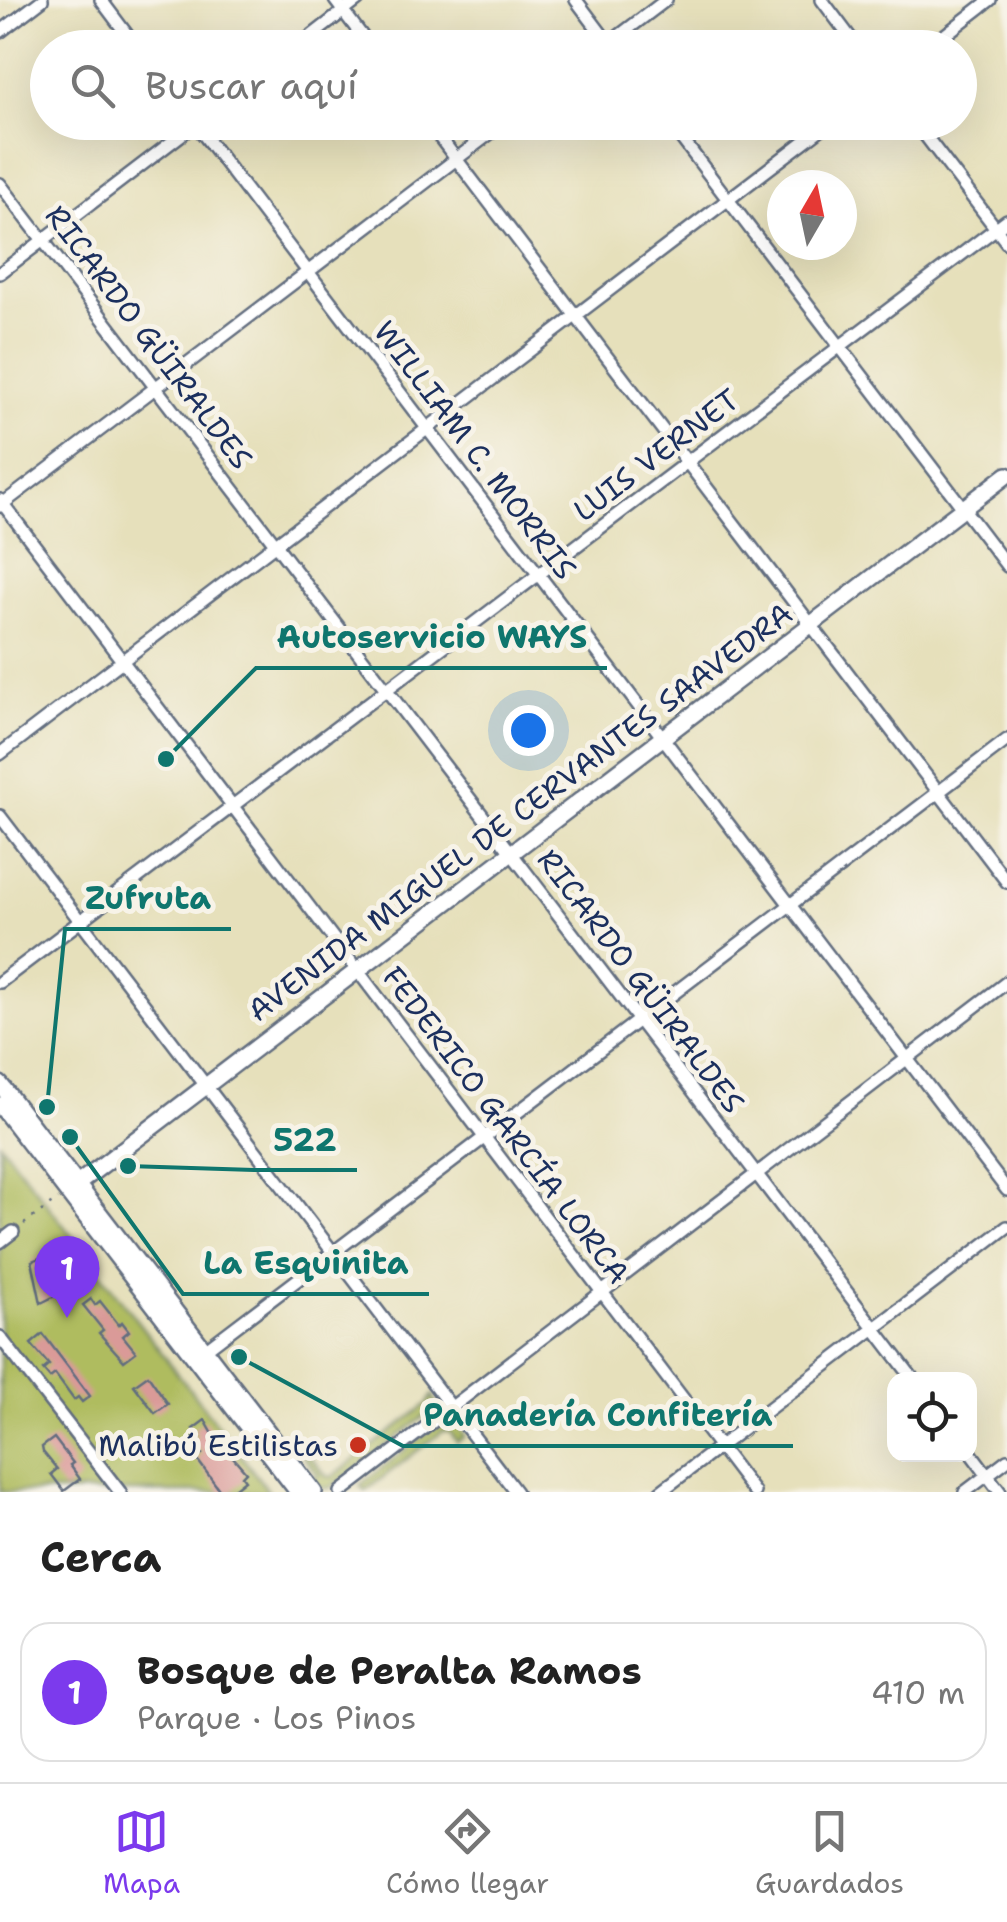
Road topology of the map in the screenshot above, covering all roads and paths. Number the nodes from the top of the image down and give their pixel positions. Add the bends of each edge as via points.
1 (42, 0) edge
2 (101, 0) edge
3 (334, 0) edge
4 (358, 0) edge
5 (576, 0) edge
6 (666, 0) edge
7 (822, 0) edge
8 (990, 0) edge
9 (343, 11) junction
10 (124, 30) edge
11 (319, 30) edge
12 (357, 30) edge
13 (597, 30) edge
14 (628, 30) edge
15 (844, 30) edge
16 (951, 30) edge
17 (0, 32) edge
18 (174, 140) edge
19 (209, 140) edge
20 (442, 140) edge
21 (481, 140) edge
22 (683, 140) edge
23 (806, 140) edge
24 (929, 140) edge
25 (456, 159) junction
26 (0, 184) edge
27 (728, 200) junction
28 (1007, 220) edge
29 (996, 229) junction
30 (43, 240) junction
31 (1007, 244) edge
32 (308, 272) junction
33 (0, 273) edge
34 (576, 317) junction
35 (840, 348) junction
36 (156, 387) junction
37 (428, 430) junction
38 (688, 463) junction
39 (1007, 475) edge
40 (1, 503) edge
41 (963, 508) junction
42 (277, 546) junction
43 (1007, 566) edge
44 (539, 575) junction
45 (811, 624) junction
46 (124, 663) junction
47 (387, 690) junction
48 (662, 738) junction
49 (1007, 740) edge
50 (0, 754) edge
51 (939, 792) junction
52 (232, 807) junction
53 (0, 816) edge
54 (512, 852) junction
55 (1007, 882) edge
56 (790, 905) junction
57 (81, 922) junction
58 (357, 971) junction
59 (0, 982) edge
60 (1007, 982) edge
61 (639, 1020) junction
62 (907, 1058) junction
63 (206, 1086) junction
64 (2, 1098) edge
65 (484, 1138) junction
66 (756, 1173) junction
67 (72, 1188) junction
68 (1007, 1190) edge
69 (1007, 1227) edge
70 (13, 1232) joint
71 (0, 1242) edge
72 (333, 1253) junction
73 (602, 1292) junction
74 (875, 1328) junction
75 (0, 1336) edge
76 (205, 1350) junction
77 (908, 1372) edge
78 (451, 1407) junction
79 (720, 1446) junction
80 (1007, 1460) edge
81 (977, 1461) edge
82 (987, 1475) junction
83 (120, 1492) edge
84 (298, 1492) edge
85 (314, 1492) edge
86 (341, 1492) edge
87 (516, 1492) edge
88 (660, 1492) edge
89 (754, 1492) edge
90 (965, 1492) edge
91 (1000, 1492) edge

1 - 17 street
2 - 10 street
3 - 9 street
4 - 9 street
5 - 13 street
6 - 14 street
7 - 15 street
8 - 16 street
9 - 11 street
9 - 12 street
18 - 30 street
19 - 32 street, WILLIAM C. MORRIS
20 - 25 street
21 - 25 street
22 - 27 street
23 - 27 street
24 - 29 street
25 - 32 street
25 - 34 street
26 - 30 street, RICARDO GÜIRALDES
27 - 34 street
27 - 35 street
28 - 29 street, LUIS VERNET
29 - 31 street
29 - 35 street, LUIS VERNET
30 - 33 street
30 - 36 street, RICARDO GÜIRALDES
32 - 36 street
32 - 37 street, WILLIAM C. MORRIS
34 - 37 street
34 - 38 street
35 - 38 street, LUIS VERNET
35 - 41 street
36 - 40 street
36 - 42 street, RICARDO GÜIRALDES
37 - 42 street
37 - 44 street, WILLIAM C. MORRIS
38 - 44 street, LUIS VERNET
38 - 45 street
39 - 41 street, AVENIDA MIGUEL DE CERVANTES SAAVEDRA
40 - 46 street, FEDERICO GARCÍA LORCA
41 - 43 street
41 - 45 street, AVENIDA MIGUEL DE CERVANTES SAAVEDRA
42 - 46 street
42 - 47 street, RICARDO GÜIRALDES
44 - 47 street, LUIS VERNET
44 - 48 street, WILLIAM C. MORRIS
45 - 48 street, AVENIDA MIGUEL DE CERVANTES SAAVEDRA
45 - 51 street
46 - 50 street
46 - 52 street, FEDERICO GARCÍA LORCA
47 - 52 street, LUIS VERNET
47 - 54 street, RICARDO GÜIRALDES
48 - 54 street, AVENIDA MIGUEL DE CERVANTES SAAVEDRA
48 - 56 street, WILLIAM C. MORRIS
49 - 51 street
51 - 55 street
51 - 56 street
52 - 57 street, LUIS VERNET
52 - 58 street, FEDERICO GARCÍA LORCA
53 - 57 street
54 - 58 street, AVENIDA MIGUEL DE CERVANTES SAAVEDRA
54 - 61 street, RICARDO GÜIRALDES
56 - 61 street
56 - 62 street, WILLIAM C. MORRIS
57 - 59 street, LUIS VERNET
57 - 63 street
58 - 63 street, AVENIDA MIGUEL DE CERVANTES SAAVEDRA
58 - 65 street, FEDERICO GARCÍA LORCA
60 - 62 street
61 - 65 street
61 - 66 street, RICARDO GÜIRALDES
62 - 66 street
62 - 68 street, WILLIAM C. MORRIS
63 - 67 street, AVENIDA MIGUEL DE CERVANTES SAAVEDRA
63 - 72 street
64 - 67 street
65 - 72 street
65 - 73 street, FEDERICO GARCÍA LORCA
66 - 73 street
66 - 74 street, RICARDO GÜIRALDES
67 - 70 path
67 - 76 street
67 - 84 street
69 - 74 street
70 - 71 street
72 - 76 street
72 - 78 street
73 - 78 street
73 - 79 street, FEDERICO GARCÍA LORCA
74 - 77 street, RICARDO GÜIRALDES
74 - 79 street
75 - 83 street
76 - 85 street
78 - 86 street
78 - 87 street
79 - 88 street
79 - 89 street, FEDERICO GARCÍA LORCA
80 - 82 street
81 - 82 street
82 - 90 street
82 - 91 street

